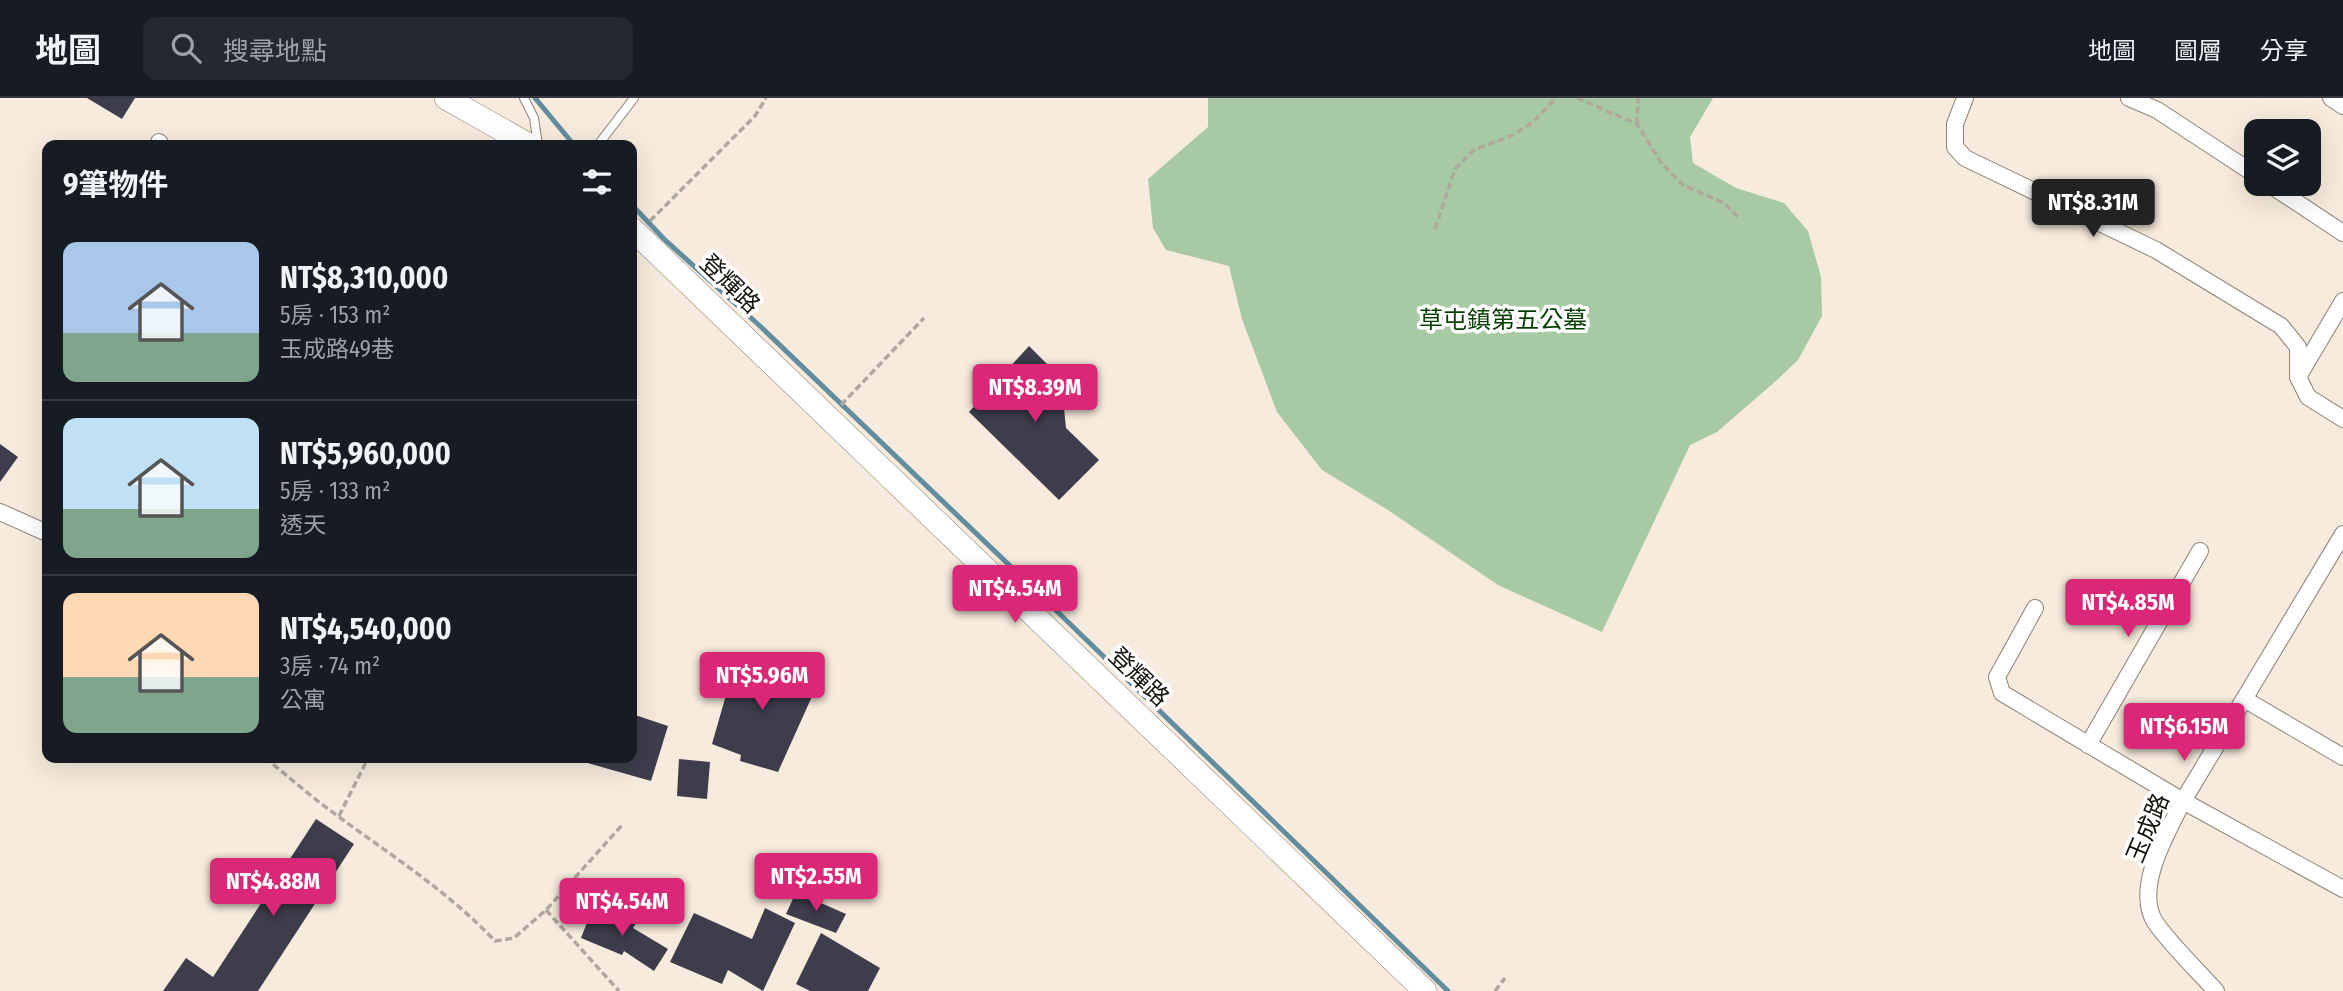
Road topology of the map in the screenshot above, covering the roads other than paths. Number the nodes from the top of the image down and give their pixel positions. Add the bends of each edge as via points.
1 (446, 98) edge
2 (524, 98) edge
3 (634, 98) edge
4 (1965, 98) edge
5 (2129, 98) edge
6 (2331, 98) edge
7 (2343, 106) edge
8 (520, 140) edge
9 (537, 140) edge
10 (602, 140) edge
11 (2244, 167) edge
12 (2287, 196) edge
13 (2343, 233) edge
14 (637, 234) edge
15 (2343, 301) edge
16 (2298, 377) junction
17 (2343, 419) edge
18 (0, 512) edge
19 (42, 531) edge
20 (2343, 534) edge
21 (2200, 551) dead end
22 (2035, 608) dead end
23 (2244, 699) junction
24 (2088, 746) junction
25 (2343, 757) edge
26 (2183, 801) junction
27 (2343, 889) edge
28 (1425, 991) edge
29 (2216, 991) edge

1 - 8 street
2 - 9 lane via 534,118
3 - 10 lane
4 - 16 street via 1955,124 1955,147 1965,158 2156,250 2281,327 2298,347
5 - 11 street via 2157,110
6 - 7 street
12 - 13 street
14 - 28 street, 登輝路
15 - 16 street
16 - 17 street via 2308,397
18 - 19 street
20 - 23 street, 玉成路
21 - 24 street
22 - 24 street via 1997,677 2002,693
23 - 25 street
23 - 26 street, 玉成路
24 - 26 street
26 - 27 street
26 - 29 street, 玉成路 via 2164,839 2147,894 2154,921

